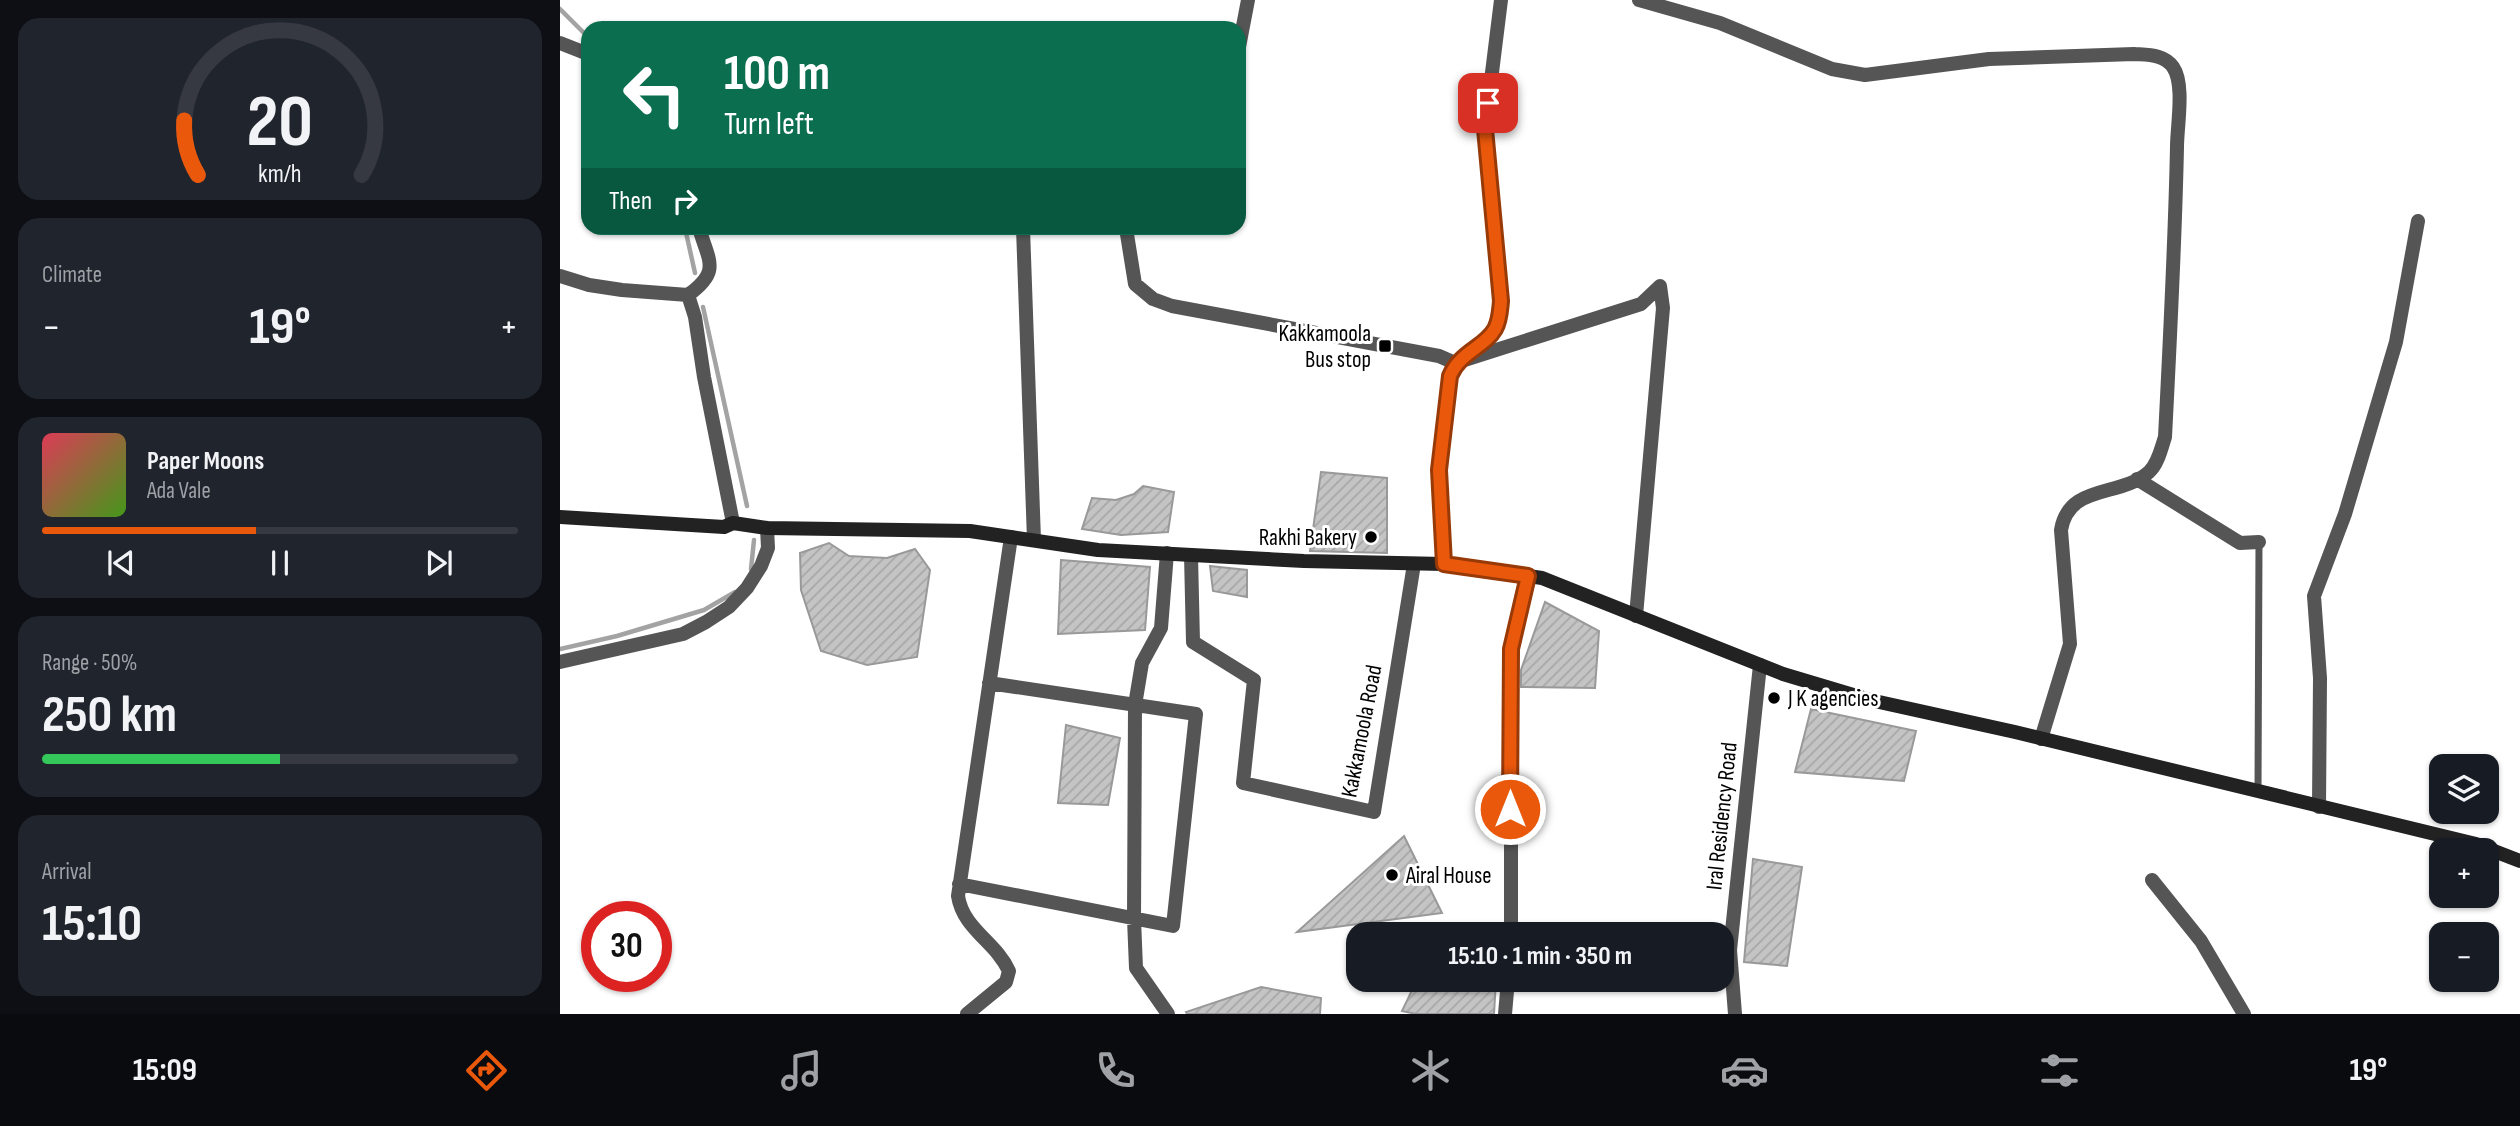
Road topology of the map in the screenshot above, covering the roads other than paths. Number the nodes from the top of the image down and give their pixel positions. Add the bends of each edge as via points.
1 (1248, 0) edge
2 (1501, 0) edge
3 (1639, 0) edge
4 (1244, 21) edge
5 (560, 43) edge
6 (581, 51) edge
7 (2418, 220) dead end
8 (701, 235) edge
9 (1023, 235) edge
10 (1126, 235) edge
11 (560, 276) edge
12 (688, 295) junction
13 (1455, 363) junction
14 (2137, 479) junction
15 (560, 517) edge
16 (733, 523) junction
17 (766, 528) junction
18 (1011, 537) junction
19 (1034, 540) junction
20 (2259, 542) joint
21 (1167, 554) junction
22 (1191, 555) junction
23 (1414, 564) junction
24 (1444, 564) junction
25 (1528, 576) junction
26 (1636, 616) junction
27 (560, 662) edge
28 (1760, 665) junction
29 (989, 682) junction
30 (1135, 705) junction
31 (2042, 739) junction
32 (2258, 792) junction
33 (2319, 807) junction
34 (2520, 861) edge
35 (2152, 880) dead end
36 (959, 884) junction
37 (1134, 919) junction
38 (1510, 922) edge
39 (1507, 992) edge
40 (1166, 1013) edge
41 (967, 1014) edge
42 (1504, 1014) edge
43 (1735, 1014) edge
44 (2244, 1014) edge

1 - 4 street
2 - 13 street via 1485,129 1499,318 1494,331
3 - 14 street via 1720,23 1832,69 1864,75 1989,59 2134,54 2166,60 2174,68 2179,96 2165,437 2156,463
5 - 6 street
7 - 33 street via 2396,342 2346,514 2314,596 2320,678
8 - 12 street via 709,274 705,283
9 - 19 street
10 - 13 street via 1135,284 1153,299 1439,356
11 - 12 street via 600,286
12 - 16 street
13 - 24 street via 1439,470
13 - 26 street via 1641,304 1660,286 1663,308
14 - 20 street via 2240,543
14 - 31 street via 2084,498 2071,505 2063,518 2070,644
15 - 16 main road via 724,527
16 - 17 main road
17 - 18 main road via 970,531
17 - 27 street via 768,548 747,588 706,622 683,634
18 - 19 main road
18 - 29 street
19 - 21 main road
20 - 32 lane
21 - 22 main road
21 - 30 street via 1161,628 1142,663
22 - 23 main road
22 - 23 street, Kakkamoola Road via 1193,642 1254,680 1243,783 1374,812
23 - 24 main road
24 - 25 main road
25 - 26 main road
25 - 38 street via 1511,649
26 - 28 main road
28 - 31 main road via 1870,700
28 - 43 street, Iral Residency Road via 1730,950
29 - 30 street
29 - 36 street
30 - 37 street
30 - 37 street via 1196,714 1173,926
31 - 32 main road
32 - 33 main road
33 - 34 main road via 2476,844
35 - 44 street via 2201,941
36 - 37 street
36 - 41 street via 960,909 1009,971 1006,982
37 - 40 street via 1136,968
39 - 42 street

